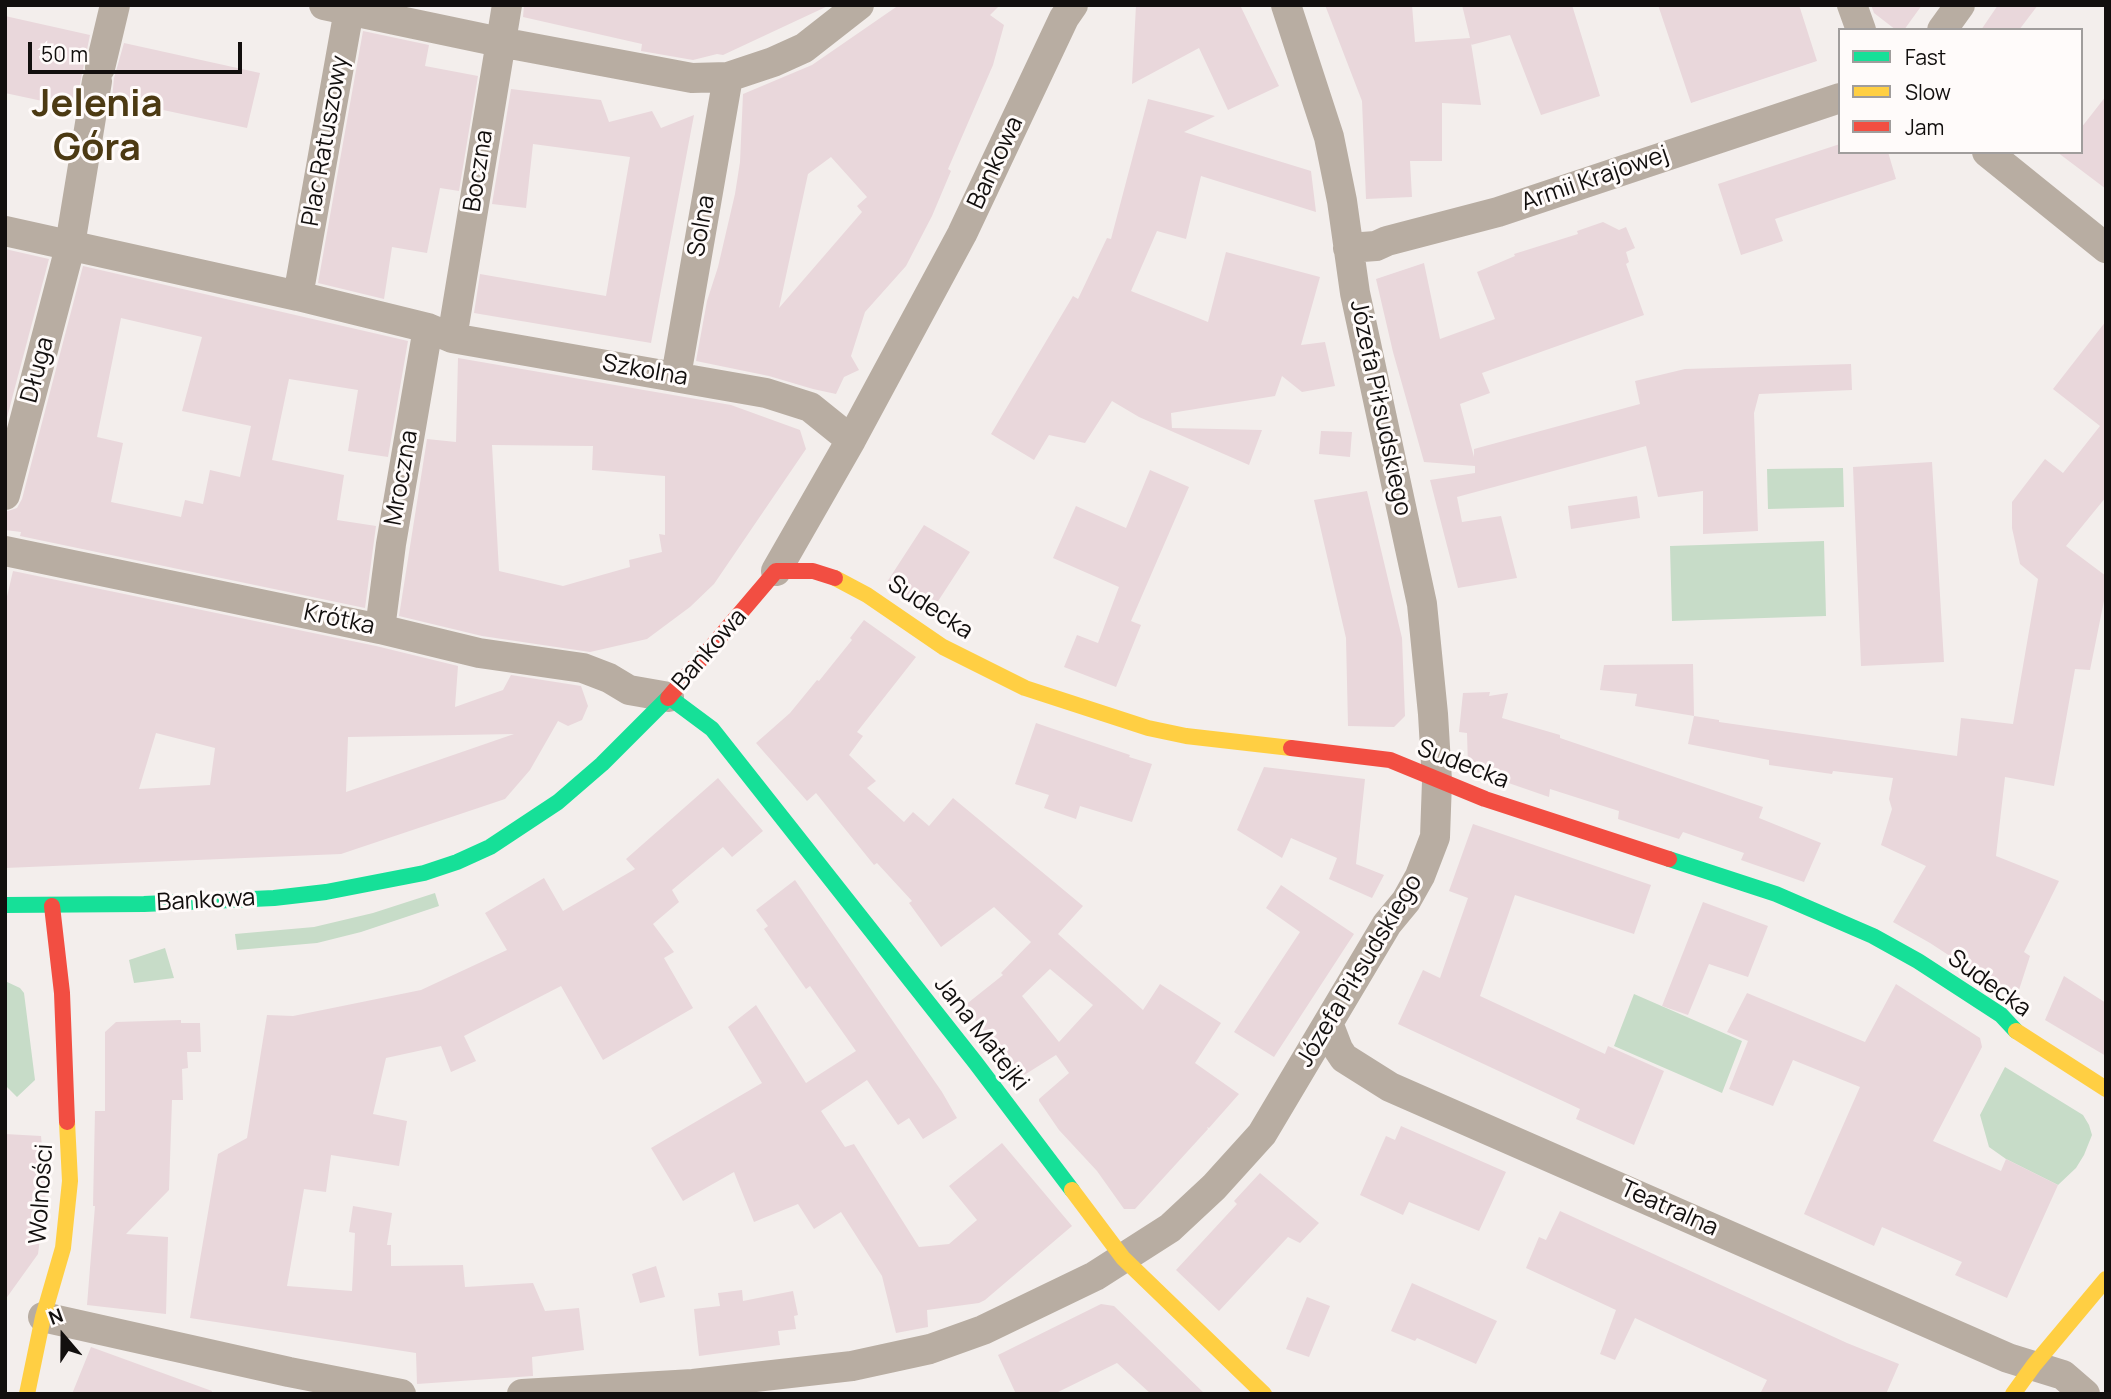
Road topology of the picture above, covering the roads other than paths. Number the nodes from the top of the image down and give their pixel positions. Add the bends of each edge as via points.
1 (115, 5) edge
2 (507, 5) edge
3 (859, 5) edge
4 (1073, 5) edge
5 (1286, 5) edge
6 (1852, 5) edge
7 (1960, 5) edge
8 (336, 8) edge
9 (1860, 28) edge
10 (1943, 28) edge
11 (500, 42) junction
12 (727, 77) junction
13 (1838, 99) edge
14 (1989, 154) edge
15 (5, 231) edge
16 (70, 244) junction
17 (1348, 248) junction
18 (2106, 248) edge
19 (298, 296) junction
20 (440, 333) junction
21 (676, 376) junction
22 (851, 440) junction
23 (5, 495) edge
24 (5, 551) edge
25 (776, 571) junction
26 (380, 629) junction
27 (669, 697) junction
28 (1437, 781) junction
29 (5, 905) edge
30 (52, 906) junction
31 (1328, 1023) junction
32 (2106, 1089) edge
33 (1123, 1258) junction
34 (2106, 1279) edge
35 (43, 1317) junction
36 (2034, 1365) junction
37 (694, 1389) edge
38 (27, 1394) edge
39 (401, 1394) edge
40 (522, 1394) edge
41 (1264, 1394) edge
42 (2013, 1394) edge
43 (2085, 1394) edge

1 - 16 street
2 - 11 street, Boczna
3 - 12 street via 804,48
4 - 22 street, Bankowa via 962,234
5 - 17 street, Józefa Piłsudskiego via 1329,137
6 - 9 street
7 - 10 street
8 - 11 street
8 - 19 street, Plac Ratuszowy
11 - 12 street via 692,78
11 - 20 street, Boczna
12 - 21 street, Solna
13 - 17 street, Armii Krajowej via 1498,212 1376,246
14 - 18 street
15 - 16 street
16 - 19 street
16 - 23 street, Długa
17 - 28 street, Józefa Piłsudskiego via 1422,604
19 - 20 street
20 - 21 street, Szkolna
20 - 26 street, Mroczna via 391,544
21 - 22 street, Szkolna via 766,393 810,407
22 - 25 street, Bankowa
24 - 26 street, Krótka
25 - 27 street, Bankowa
25 - 28 street, Sudecka via 830,575 943,647 1034,692 1100,714 1186,736 1391,760
26 - 27 street, Krótka via 479,653 583,668 629,690
27 - 30 street, Bankowa via 558,802 490,847 457,862 326,892
27 - 33 street, Jana Matejki via 712,729 967,1051
28 - 31 street, Józefa Piłsudskiego via 1435,837 1420,876
28 - 32 street, Sudecka via 1776,894 1842,922 1918,961
29 - 30 street, Bankowa
30 - 35 street, Wolności via 62,993 70,1181 63,1248
31 - 33 street, Józefa Piłsudskiego via 1262,1134 1170,1228
31 - 36 street, Teatralna via 1344,1058 1390,1087 2008,1358
33 - 37 street, Józefa Piłsudskiego via 983,1330 930,1349 852,1366
33 - 41 street, Jana Matejki
34 - 36 street
35 - 38 street, Wolności
35 - 39 street
36 - 42 street
36 - 43 street, Teatralna via 2063,1375
37 - 40 street, Józefa Piłsudskiego

